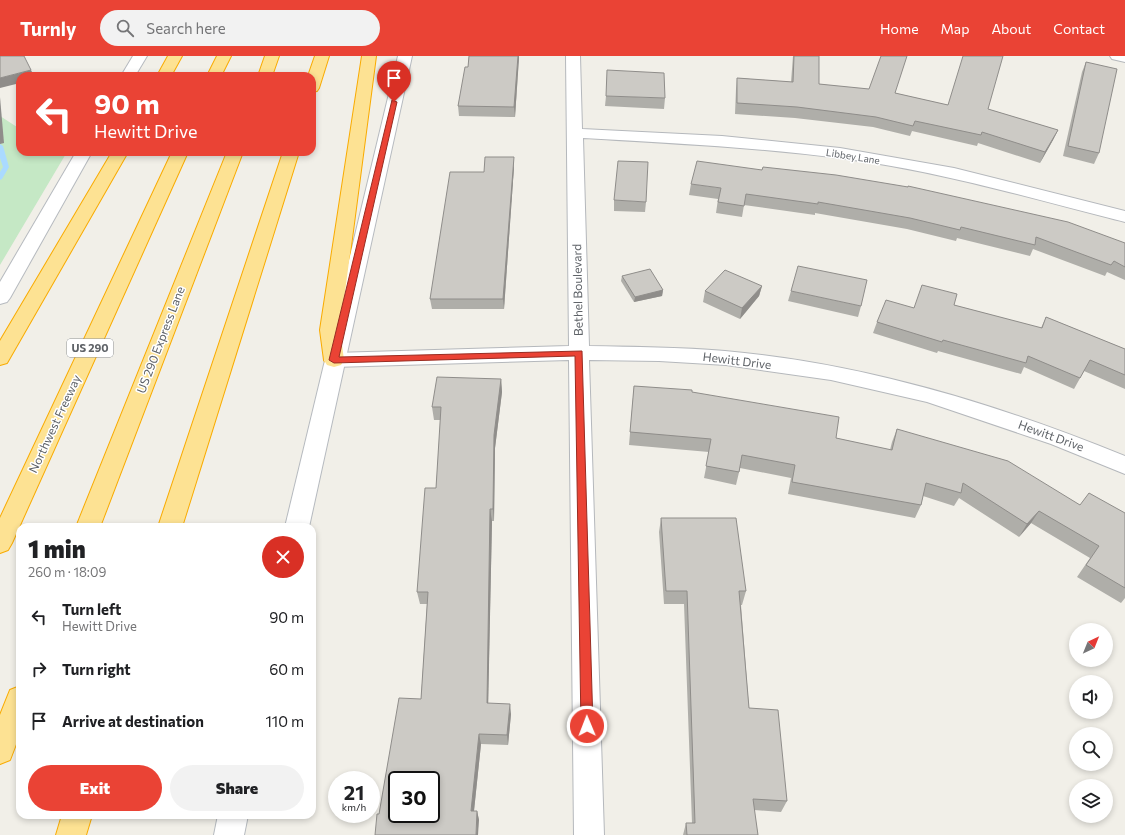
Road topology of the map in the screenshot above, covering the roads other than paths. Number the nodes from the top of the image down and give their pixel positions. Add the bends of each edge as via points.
1 (140, 56) edge
2 (175, 56) edge
3 (224, 56) edge
4 (272, 56) edge
5 (322, 56) edge
6 (369, 56) edge
7 (405, 56) edge
8 (573, 56) edge
9 (1117, 56) edge
10 (1125, 58) edge
11 (130, 72) edge
12 (166, 72) edge
13 (216, 72) edge
14 (266, 72) edge
15 (316, 75) edge
16 (575, 133) junction
17 (82, 156) edge
18 (118, 156) edge
19 (178, 156) edge
20 (233, 156) edge
21 (290, 156) edge
22 (1125, 217) edge
23 (0, 298) edge
24 (579, 353) junction
25 (0, 358) edge
26 (334, 360) junction
27 (1125, 465) edge
28 (90, 523) edge
29 (171, 523) edge
30 (298, 523) edge
31 (0, 543) edge
32 (16, 709) edge
33 (0, 750) edge
34 (76, 819) edge
35 (233, 819) edge
36 (71, 835) edge
37 (229, 835) edge
38 (589, 835) edge

1 - 11 street
2 - 12 highway
3 - 13 highway
4 - 14 highway
5 - 15 highway
6 - 26 highway via 330,330
7 - 26 street
8 - 16 street, Bethel Boulevard
9 - 10 street
16 - 22 street, Libbey Lane via 722,140 840,154 954,173
16 - 24 street, Bethel Boulevard
17 - 23 street
18 - 25 highway
19 - 31 highway, Northwest Freeway / US 290
20 - 28 highway, US 290 Express Lane
21 - 29 highway
24 - 26 street, Hewitt Drive
24 - 27 street, Hewitt Drive via 726,358 831,373 929,395 1059,438
24 - 38 street, Bethel Boulevard
26 - 30 street
32 - 33 highway
34 - 36 highway
35 - 37 street

